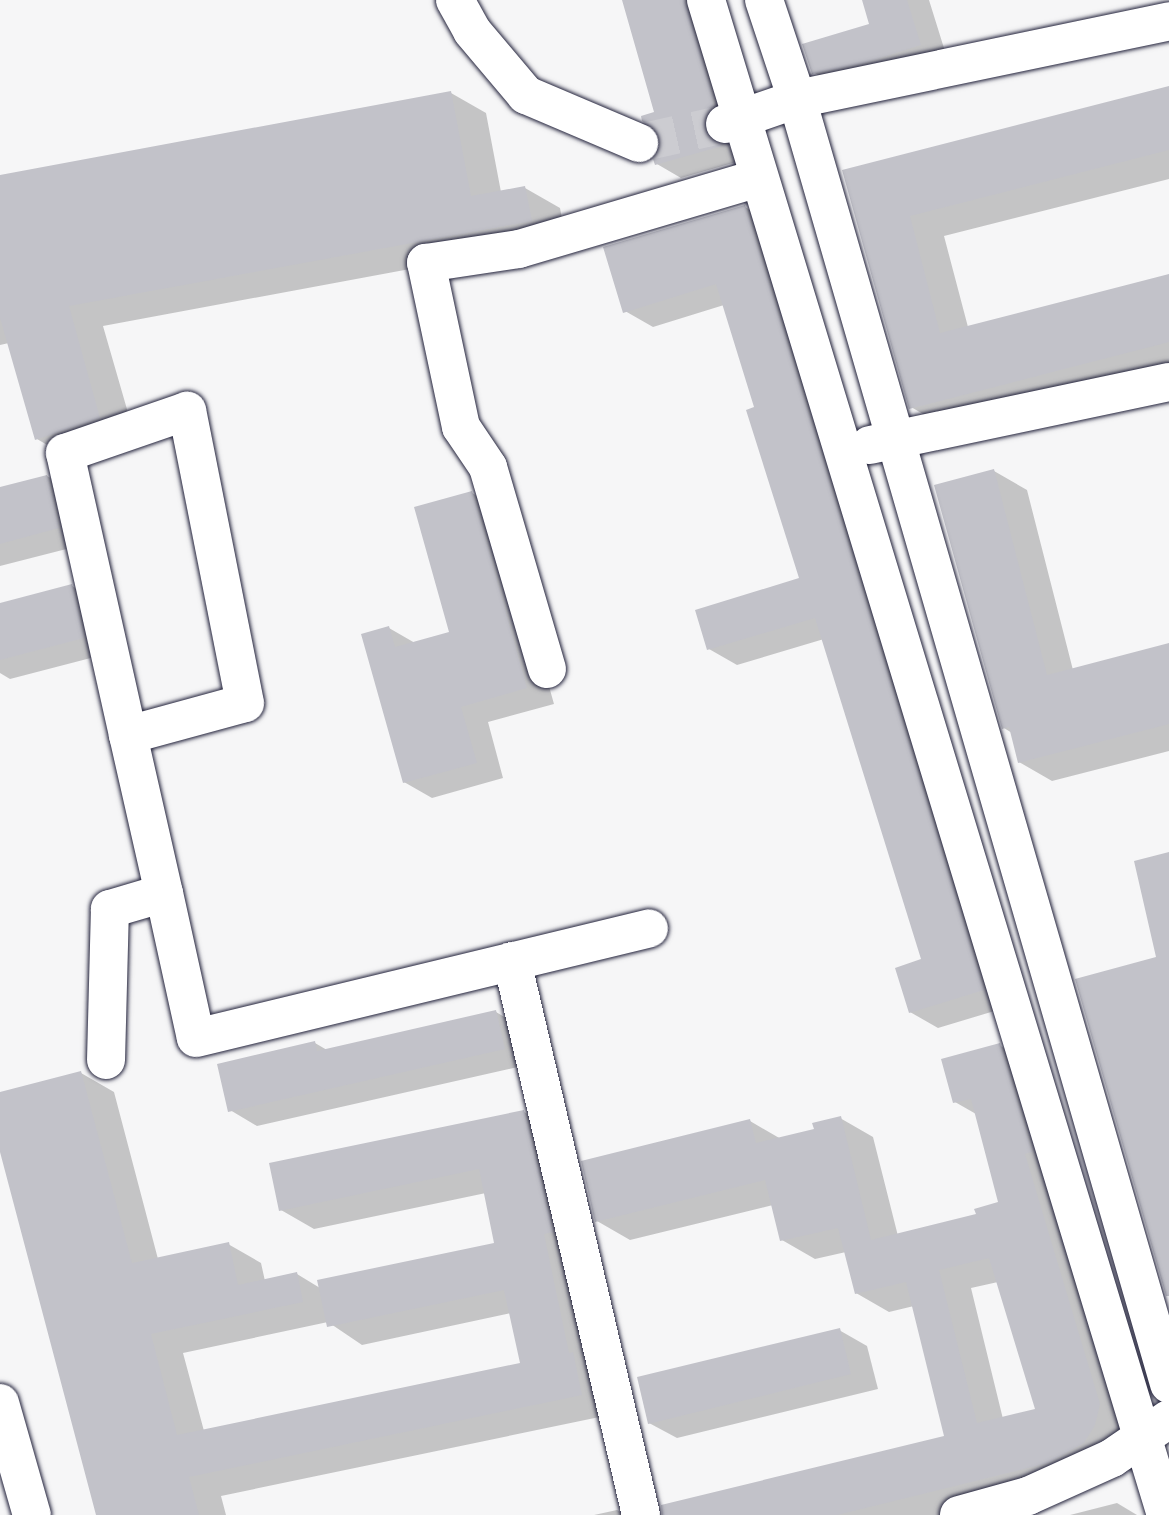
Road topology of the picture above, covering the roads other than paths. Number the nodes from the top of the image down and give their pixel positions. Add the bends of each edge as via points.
1 (456, 0) edge
2 (706, 0) edge
3 (764, 0) edge
4 (1169, 21) edge
5 (797, 99) junction
6 (733, 121) junction
7 (639, 143) tunnel mouth
8 (759, 178) junction
9 (1169, 382) edge
10 (895, 440) junction
11 (842, 451) junction
12 (547, 669) dead end
13 (128, 735) junction
14 (164, 893) junction
15 (649, 929) dead end
16 (512, 961) junction
17 (106, 1060) dead end
18 (1169, 1384) edge
19 (0, 1403) edge
20 (1155, 1428) edge
21 (32, 1515) edge
22 (641, 1515) edge
23 (959, 1515) edge
24 (1166, 1515) edge

1 - 7 street via 472,31 526,95
2 - 6 street
3 - 5 street
4 - 5 street
5 - 6 street
5 - 10 street
6 - 8 street
8 - 11 street
8 - 12 street via 519,249 426,263 461,428 488,467
9 - 10 street
10 - 11 street
10 - 18 street
11 - 20 street
13 - 13 street via 65,453 187,411 245,703
13 - 14 street
14 - 16 street via 196,1038
14 - 17 street via 110,909
15 - 16 street
16 - 22 street
19 - 21 street
20 - 23 street via 1112,1458 1028,1496
20 - 24 street

